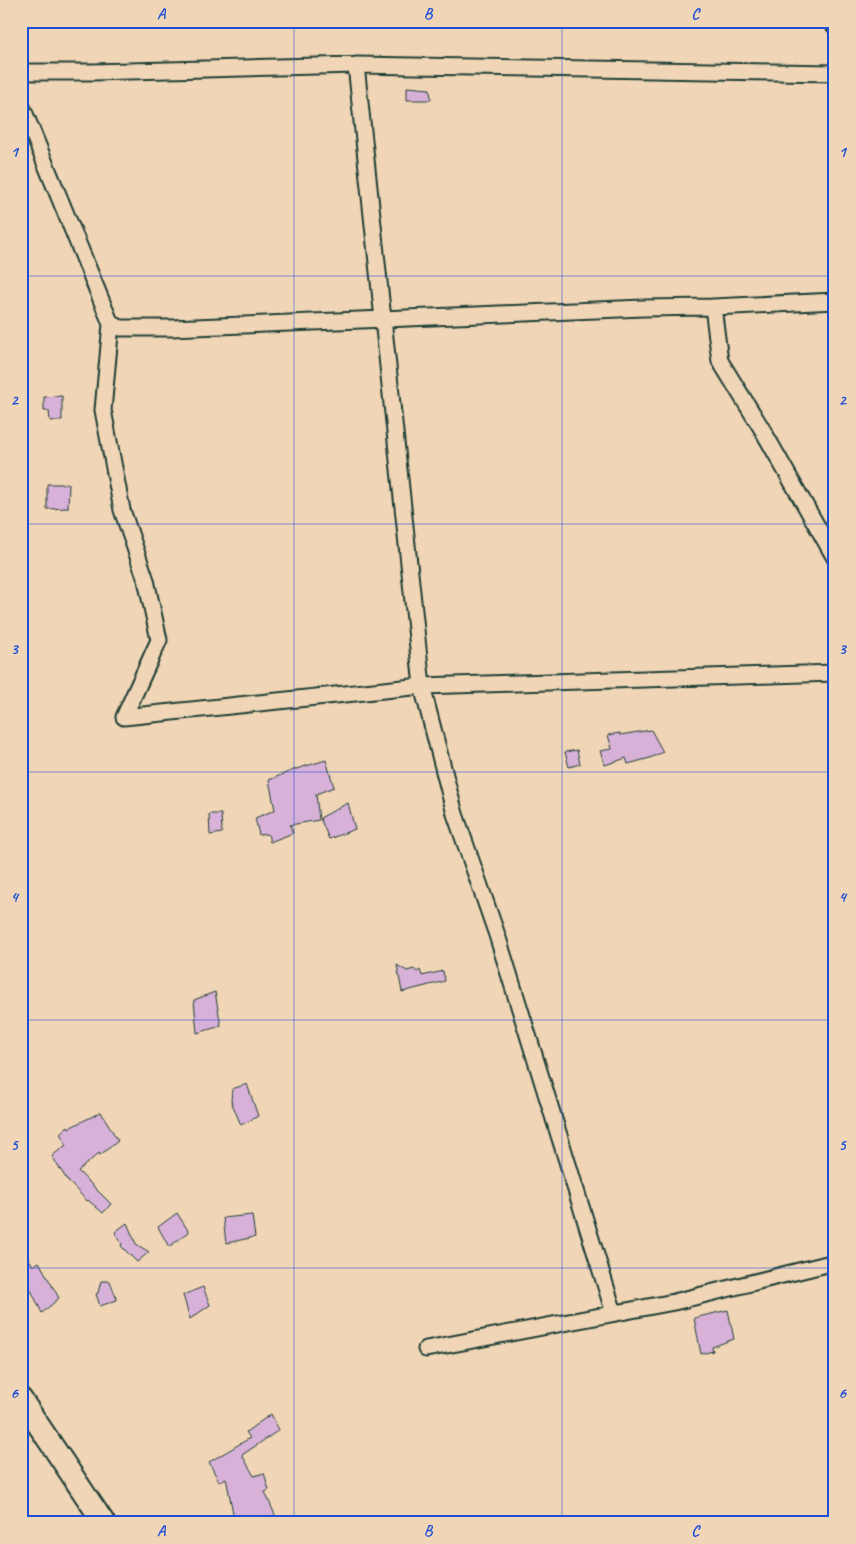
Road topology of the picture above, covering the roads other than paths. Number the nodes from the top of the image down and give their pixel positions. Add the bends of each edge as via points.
1 (830, 21) edge
2 (835, 26) edge
3 (356, 66) junction
4 (21, 72) edge
5 (835, 73) edge
6 (21, 104) edge
7 (835, 301) edge
8 (712, 307) junction
9 (383, 320) junction
10 (111, 324) junction
11 (835, 558) edge
12 (835, 672) edge
13 (422, 686) junction
14 (835, 1262) edge
15 (614, 1313) junction
16 (426, 1348) dead end
17 (21, 1399) edge
18 (104, 1523) edge

1 - 2 street
3 - 4 street
3 - 5 street
3 - 9 street
6 - 10 street
7 - 8 street
8 - 9 street
8 - 11 street via 720,361
9 - 10 street via 171,328 121,328
9 - 13 street
10 - 13 street via 103,410 122,510 146,580 159,640 124,716
12 - 13 street
13 - 15 street via 455,814 497,935
14 - 15 street via 674,1302
15 - 16 street
17 - 18 main road

